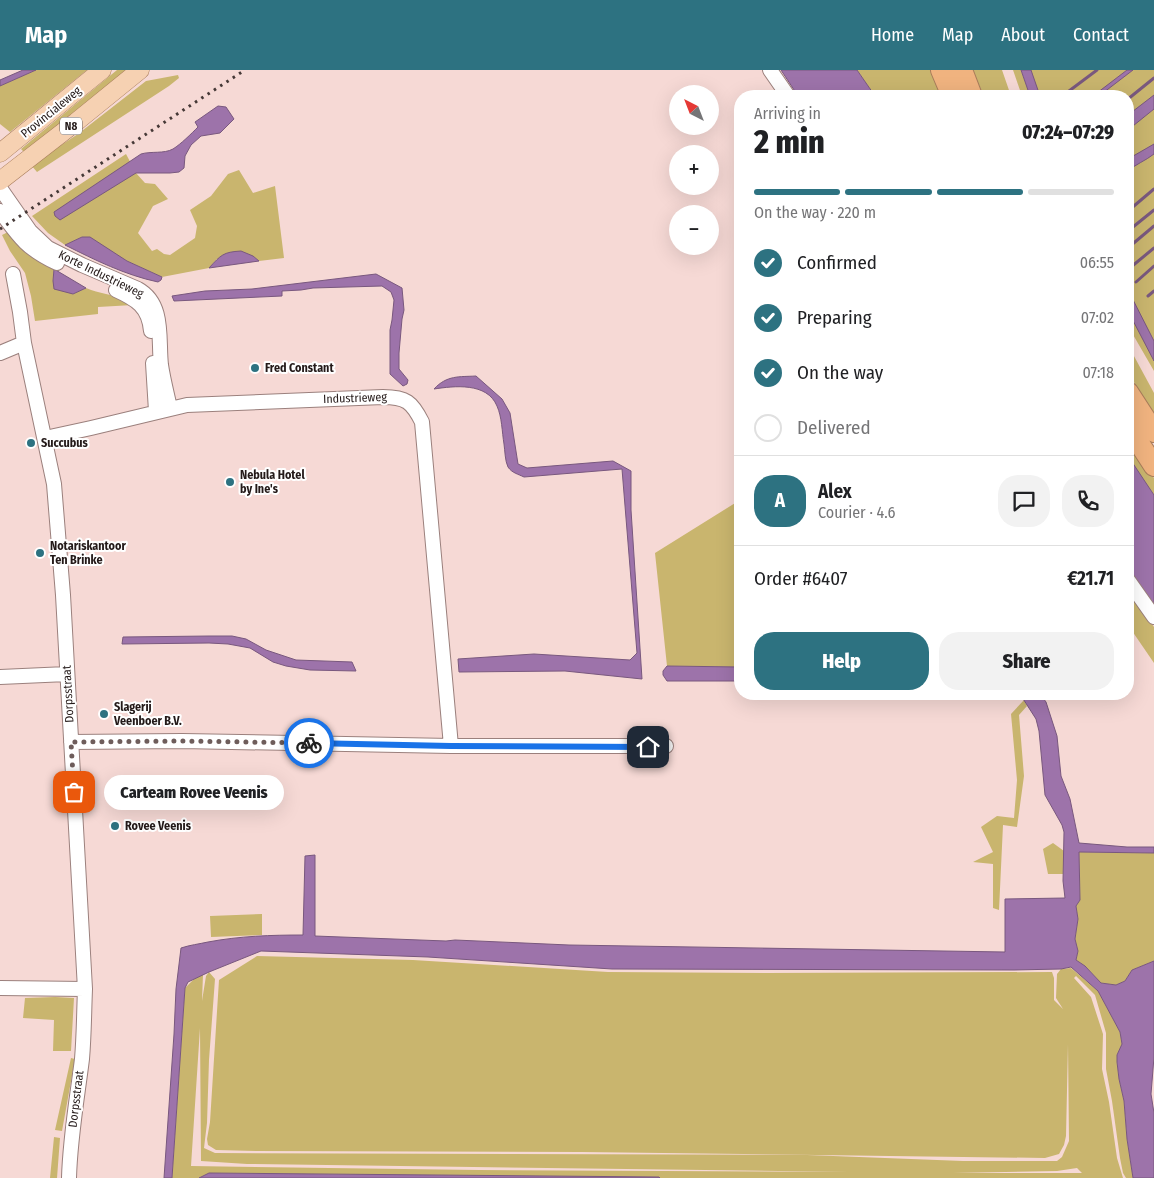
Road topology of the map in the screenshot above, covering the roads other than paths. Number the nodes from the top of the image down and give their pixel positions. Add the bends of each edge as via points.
1 (102, 70) edge
2 (140, 70) edge
3 (770, 70) edge
4 (941, 70) edge
5 (962, 70) edge
6 (784, 90) edge
7 (949, 90) edge
8 (970, 90) edge
9 (0, 153) edge
10 (0, 181) edge
11 (0, 188) edge
12 (0, 211) edge
13 (13, 274) dead end
14 (24, 343) junction
15 (0, 352) edge
16 (1134, 401) edge
17 (163, 410) junction
18 (1154, 432) edge
19 (1134, 435) edge
20 (45, 438) junction
21 (1154, 466) edge
22 (1134, 589) edge
23 (1154, 617) edge
24 (67, 674) junction
25 (0, 677) edge
26 (71, 742) junction
27 (451, 746) junction
28 (666, 746) dead end
29 (0, 988) edge
30 (85, 989) junction
31 (70, 1178) edge

1 - 9 main road, Provincialeweg / N8
2 - 10 main road, Provincialeweg / N8
3 - 6 street
4 - 7 highway
5 - 8 highway
11 - 17 street, Korte Industrieweg via 30,231 48,248 138,289 150,299 158,319
12 - 17 street, Korte Industrieweg via 34,251 130,296 142,306 148,317
13 - 14 street, Dorpsstraat
14 - 15 street
14 - 20 street, Dorpsstraat
16 - 18 highway
17 - 20 street, Industrieweg
17 - 27 street, Industrieweg via 187,404 397,397 416,411 422,422
19 - 21 highway
20 - 24 street, Dorpsstraat via 54,484
22 - 23 street
24 - 25 street
24 - 26 street, Dorpsstraat
26 - 27 street
26 - 30 street, Dorpsstraat
27 - 28 street
29 - 30 street
30 - 31 street, Dorpsstraat via 82,1059 71,1141

